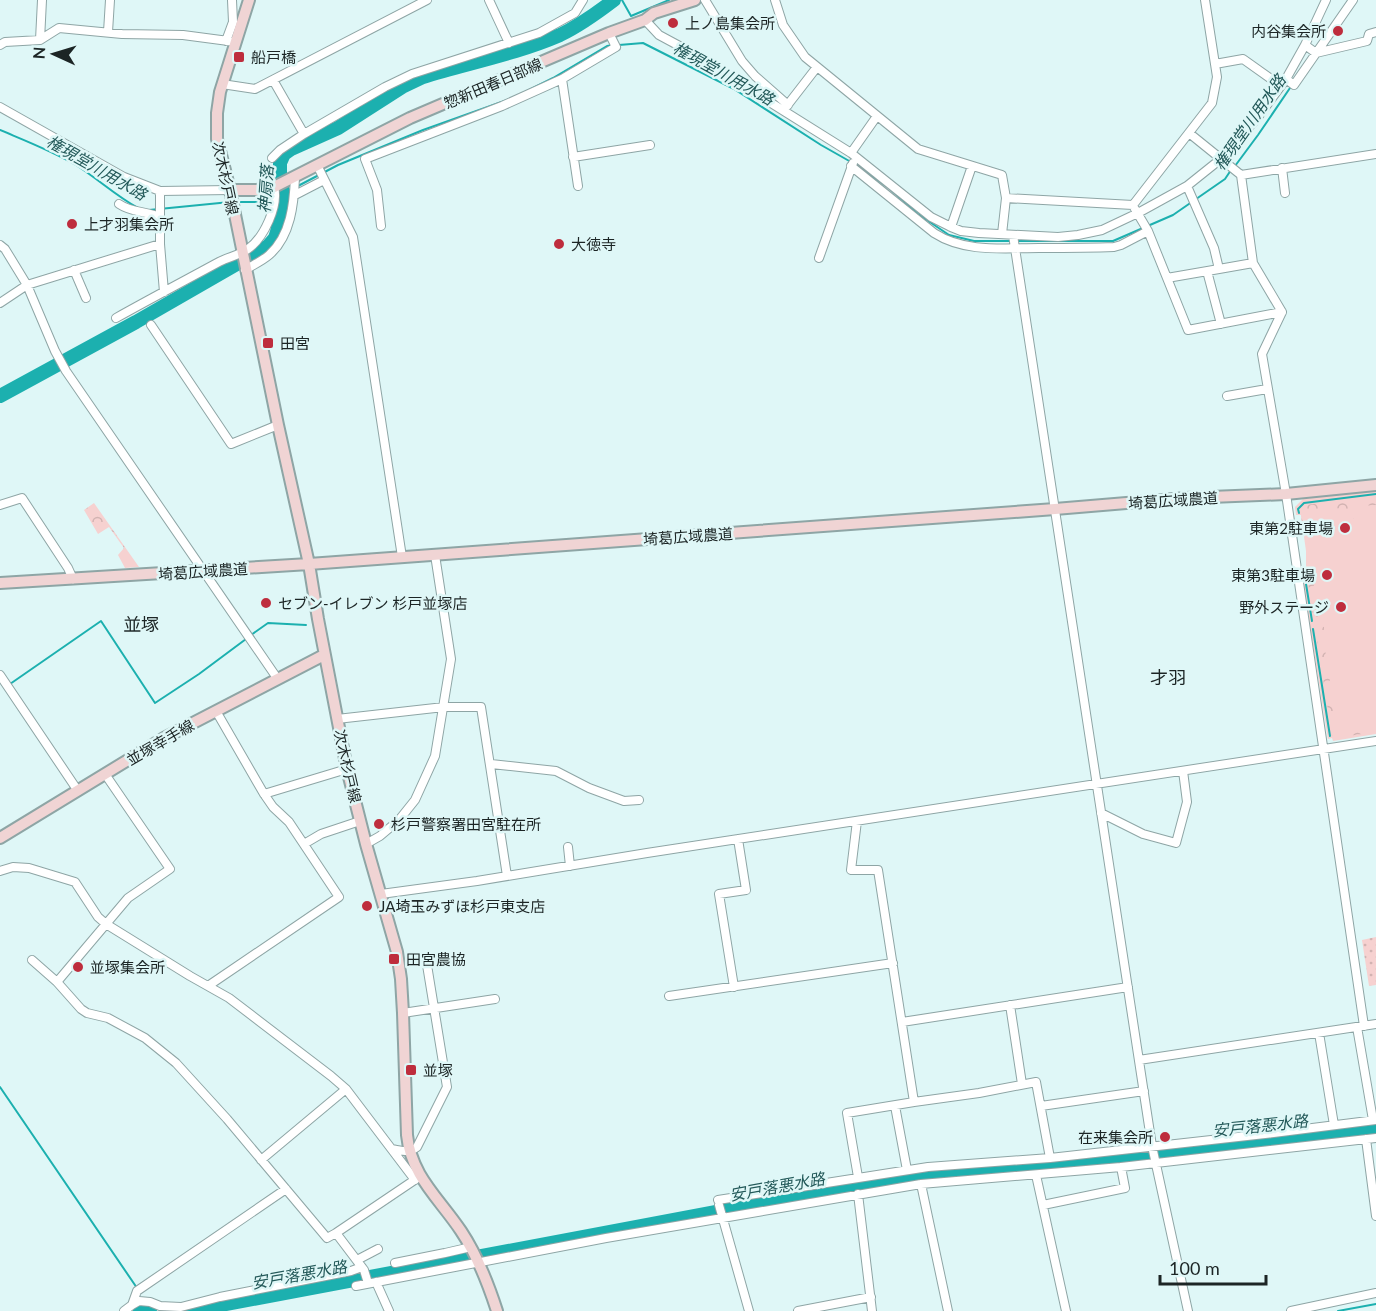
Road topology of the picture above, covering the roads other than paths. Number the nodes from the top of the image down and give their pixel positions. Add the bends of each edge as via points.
1 (42, 0) edge
2 (110, 0) edge
3 (232, 0) edge
4 (249, 0) edge
5 (427, 0) edge
6 (489, 0) edge
7 (583, 0) edge
8 (695, 0) edge
9 (705, 0) edge
10 (775, 0) edge
11 (1205, 0) edge
12 (1326, 0) edge
13 (1353, 0) edge
14 (664, 5) edge
15 (645, 20) junction
16 (108, 32) junction
17 (1376, 32) edge
18 (609, 33) junction
19 (40, 40) junction
20 (231, 42) junction
21 (509, 43) junction
22 (0, 45) edge
23 (1305, 45) junction
24 (1316, 53) junction
25 (1215, 64) junction
26 (817, 67) junction
27 (562, 79) junction
28 (273, 80) junction
29 (1283, 83) junction
30 (222, 84) junction
31 (0, 107) edge
32 (785, 108) junction
33 (877, 116) junction
34 (1189, 133) junction
35 (304, 134) junction
36 (651, 145) dead end
37 (853, 154) junction
38 (1376, 154) edge
39 (573, 157) junction
40 (272, 158) dead end
41 (1222, 158) junction
42 (317, 165) junction
43 (851, 166) junction
44 (972, 166) junction
45 (1282, 168) junction
46 (1240, 174) junction
47 (295, 177) junction
48 (324, 180) junction
49 (578, 186) dead end
50 (1186, 186) junction
51 (274, 187) junction
52 (230, 190) junction
53 (160, 191) junction
54 (1286, 193) dead end
55 (295, 195) junction
56 (1006, 198) junction
57 (119, 204) dead end
58 (1133, 205) junction
59 (1138, 213) junction
60 (160, 217) junction
61 (128, 223) dead end
62 (381, 226) dead end
63 (951, 227) junction
64 (961, 231) junction
65 (1148, 231) junction
66 (1002, 234) junction
67 (1013, 235) junction
68 (160, 244) junction
69 (957, 244) junction
70 (0, 245) edge
71 (1015, 248) junction
72 (242, 252) junction
73 (819, 258) dead end
74 (1253, 263) junction
75 (1219, 269) junction
76 (75, 270) junction
77 (245, 270) junction
78 (1207, 271) junction
79 (1167, 278) junction
80 (27, 285) junction
81 (164, 292) junction
82 (86, 298) dead end
83 (0, 303) edge
84 (1282, 312) junction
85 (116, 318) dead end
86 (1221, 324) junction
87 (152, 326) dead end
88 (1268, 389) junction
89 (1227, 396) dead end
90 (278, 425) junction
91 (1376, 485) edge
92 (1286, 494) junction
93 (0, 505) edge
94 (1054, 509) junction
95 (435, 555) junction
96 (402, 558) junction
97 (309, 564) junction
98 (204, 571) junction
99 (73, 579) junction
100 (0, 583) edge
101 (324, 655) junction
102 (0, 675) edge
103 (277, 678) junction
104 (444, 706) junction
105 (216, 711) junction
106 (338, 719) junction
107 (1376, 741) edge
108 (1323, 749) junction
109 (491, 764) junction
110 (348, 768) junction
111 (1183, 771) junction
112 (105, 774) junction
113 (1096, 784) junction
114 (78, 791) junction
115 (264, 794) junction
116 (639, 800) dead end
117 (1101, 813) junction
118 (360, 820) junction
119 (857, 821) junction
120 (0, 838) edge
121 (738, 839) junction
122 (304, 844) junction
123 (366, 844) junction
124 (568, 847) dead end
125 (570, 866) junction
126 (0, 871) edge
127 (507, 876) junction
128 (381, 894) junction
129 (106, 924) junction
130 (32, 960) dead end
131 (893, 963) junction
132 (427, 965) dead end
133 (57, 982) junction
134 (208, 986) junction
135 (734, 987) junction
136 (1128, 987) junction
137 (669, 996) dead end
138 (495, 999) dead end
139 (1010, 1005) junction
140 (434, 1009) junction
141 (403, 1013) junction
142 (902, 1022) junction
143 (1376, 1024) edge
144 (1360, 1027) junction
145 (1319, 1033) junction
146 (1139, 1060) junction
147 (1022, 1084) junction
148 (346, 1089) junction
149 (1144, 1091) junction
150 (914, 1102) junction
151 (895, 1106) junction
152 (1041, 1106) junction
153 (1375, 1120) edge
154 (1334, 1125) junction
155 (1376, 1138) edge
156 (1366, 1139) junction
157 (1152, 1148) junction
158 (391, 1149) junction
159 (410, 1151) junction
160 (1050, 1158) junction
161 (261, 1160) junction
162 (1155, 1161) junction
163 (1121, 1167) junction
164 (907, 1170) junction
165 (1036, 1175) junction
166 (858, 1177) junction
167 (418, 1178) junction
168 (921, 1184) junction
169 (286, 1189) junction
170 (858, 1194) junction
171 (1043, 1205) junction
172 (722, 1216) junction
173 (1376, 1216) edge
174 (336, 1233) junction
175 (471, 1247) junction
176 (378, 1248) dead end
177 (395, 1263) dead end
178 (479, 1263) junction
179 (361, 1266) junction
180 (372, 1282) junction
181 (356, 1286) dead end
182 (1376, 1293) edge
183 (871, 1298) junction
184 (132, 1305) junction
185 (124, 1311) edge
186 (389, 1311) edge
187 (497, 1311) edge
188 (749, 1311) edge
189 (798, 1311) edge
190 (872, 1311) edge
191 (948, 1311) edge
192 (1066, 1311) edge
193 (1188, 1311) edge
194 (1291, 1311) edge

1 - 19 street
2 - 16 street
3 - 20 street
4 - 20 main road, 次木杉戸線
5 - 28 street
6 - 21 street
7 - 21 street via 575,13 539,33
8 - 14 main road, 惣新田春日部線
9 - 32 street via 742,61
10 - 26 street via 783,25 805,57
11 - 25 street
12 - 23 street
13 - 24 street
14 - 15 main road, 惣新田春日部線
15 - 18 main road, 惣新田春日部線
15 - 32 street via 659,35
16 - 19 street via 59,28
16 - 20 street via 183,35
17 - 24 street via 1369,34 1367,41
18 - 27 street via 616,47
18 - 42 main road, 惣新田春日部線 via 410,118
19 - 22 street
20 - 30 main road, 次木杉戸線
21 - 35 street via 412,75
23 - 24 street
23 - 29 street
24 - 29 street via 1294,85
25 - 29 street via 1244,59
25 - 34 street via 1212,103
26 - 32 street
26 - 33 street
27 - 39 street
27 - 62 street via 364,159 377,190
28 - 30 street via 255,89
28 - 35 street
29 - 41 street
30 - 52 main road, 次木杉戸線 via 217,133
31 - 53 street via 124,177
32 - 37 street
33 - 37 street
33 - 44 street via 918,149
34 - 41 street
34 - 58 street
35 - 40 street
36 - 39 street
37 - 43 street
37 - 63 street via 931,217
38 - 45 street
39 - 49 street
41 - 46 street
41 - 50 street
42 - 47 main road, 惣新田春日部線
42 - 48 street
43 - 69 street via 934,233
43 - 73 street
44 - 56 street via 1002,175
44 - 63 street
45 - 46 street
45 - 54 street
46 - 74 street
47 - 51 main road, 惣新田春日部線
47 - 55 street
48 - 55 street
48 - 96 street via 353,237
50 - 59 street
50 - 75 street via 1214,248
51 - 52 main road
51 - 72 street via 276,195 268,223 254,244
52 - 53 street
52 - 72 main road, 次木杉戸線
53 - 60 street
55 - 77 street via 277,247
56 - 58 street
56 - 66 street
57 - 60 street
58 - 59 street
59 - 65 street
59 - 67 street via 1102,230 1078,235
60 - 61 street
60 - 68 street
63 - 64 street
64 - 66 street
64 - 69 street
65 - 71 street via 1114,247
65 - 79 street
66 - 67 street
67 - 71 street
68 - 76 street
68 - 81 street
69 - 71 street
70 - 80 street
71 - 94 street
72 - 77 main road, 次木杉戸線
72 - 81 street
74 - 75 street
74 - 84 street
75 - 78 street
76 - 80 street
76 - 82 street
77 - 90 main road, 次木杉戸線
78 - 79 street
78 - 86 street
79 - 86 street via 1188,330
80 - 83 street
80 - 98 street via 66,371
81 - 85 street
84 - 86 street
84 - 88 street via 1262,354
87 - 90 street via 231,444
88 - 89 street
88 - 92 street
90 - 97 main road, 次木杉戸線
91 - 92 main road, 埼葛広域農道
92 - 94 main road, 埼葛広域農道
92 - 108 street
93 - 99 street via 22,498
94 - 95 main road, 埼葛広域農道
94 - 113 street
95 - 96 main road, 埼葛広域農道
95 - 104 street via 451,658
96 - 97 main road, 埼葛広域農道
97 - 98 main road, 埼葛広域農道
97 - 101 main road, 次木杉戸線
98 - 99 main road, 埼葛広域農道
98 - 103 street
99 - 100 main road, 埼葛広域農道
101 - 103 main road, 並塚幸手線
101 - 106 main road, 次木杉戸線
102 - 114 street
103 - 105 main road, 並塚幸手線
104 - 106 street
104 - 109 street via 481,707
104 - 123 street via 435,756 415,800 399,820
105 - 112 main road, 並塚幸手線
105 - 115 street
106 - 110 main road, 次木杉戸線
107 - 108 street
108 - 111 street
108 - 144 street
109 - 116 street via 556,771 589,789 624,801
109 - 127 street
110 - 115 street
110 - 118 main road, 次木杉戸線
111 - 113 street
111 - 117 street via 1187,802 1176,843 1143,834
112 - 114 main road, 並塚幸手線
112 - 129 street via 170,869 128,898
113 - 117 street
113 - 119 street
114 - 120 main road, 並塚幸手線
115 - 122 street
117 - 136 street
118 - 122 street
118 - 123 main road, 次木杉戸線
119 - 121 street
119 - 131 street via 851,870 878,870
121 - 125 street
121 - 135 street via 746,890 719,894
122 - 134 street via 339,897
123 - 128 main road, 次木杉戸線
124 - 125 street
125 - 127 street
126 - 129 street via 29,868 75,882
127 - 128 street
128 - 141 main road, 次木杉戸線 via 397,952
129 - 133 street
129 - 134 street
130 - 133 street
131 - 135 street
131 - 142 street
132 - 140 street
133 - 161 street via 81,1009 146,1038 176,1063
134 - 148 street
135 - 137 street
136 - 139 street
136 - 146 street
138 - 140 street
139 - 142 street
139 - 147 street
140 - 141 street
140 - 159 street via 447,1086 417,1147
141 - 159 main road, 次木杉戸線
142 - 150 street
143 - 144 street
144 - 145 street
144 - 153 street
145 - 146 street
145 - 154 street
146 - 149 street
147 - 150 street
147 - 152 street via 1036,1082
148 - 158 street
148 - 161 street
149 - 152 street
149 - 157 street
150 - 151 street
151 - 164 street
151 - 166 street via 847,1113
152 - 160 street
153 - 154 street
154 - 157 street
155 - 156 street
156 - 162 street
156 - 173 street
157 - 160 street
157 - 162 street
158 - 159 street
158 - 167 street
159 - 167 main road, 次木杉戸線
160 - 164 street
161 - 169 street
162 - 163 street
162 - 193 street
163 - 165 street
163 - 171 street via 1125,1188
164 - 166 street
165 - 168 street
165 - 171 street
166 - 172 street via 719,1202
167 - 174 street
167 - 175 main road, 次木杉戸線
168 - 170 street
168 - 191 street
169 - 174 street via 327,1238
169 - 184 street via 137,1291
170 - 172 street
170 - 183 street
171 - 192 street
172 - 178 street
172 - 188 street
174 - 179 street
175 - 177 street
175 - 178 main road, 次木杉戸線
176 - 179 street
178 - 180 street
178 - 187 main road
179 - 180 street
179 - 184 street via 181,1307 144,1301
180 - 181 street
180 - 186 street
182 - 194 street
183 - 189 street
183 - 190 street
184 - 185 street

